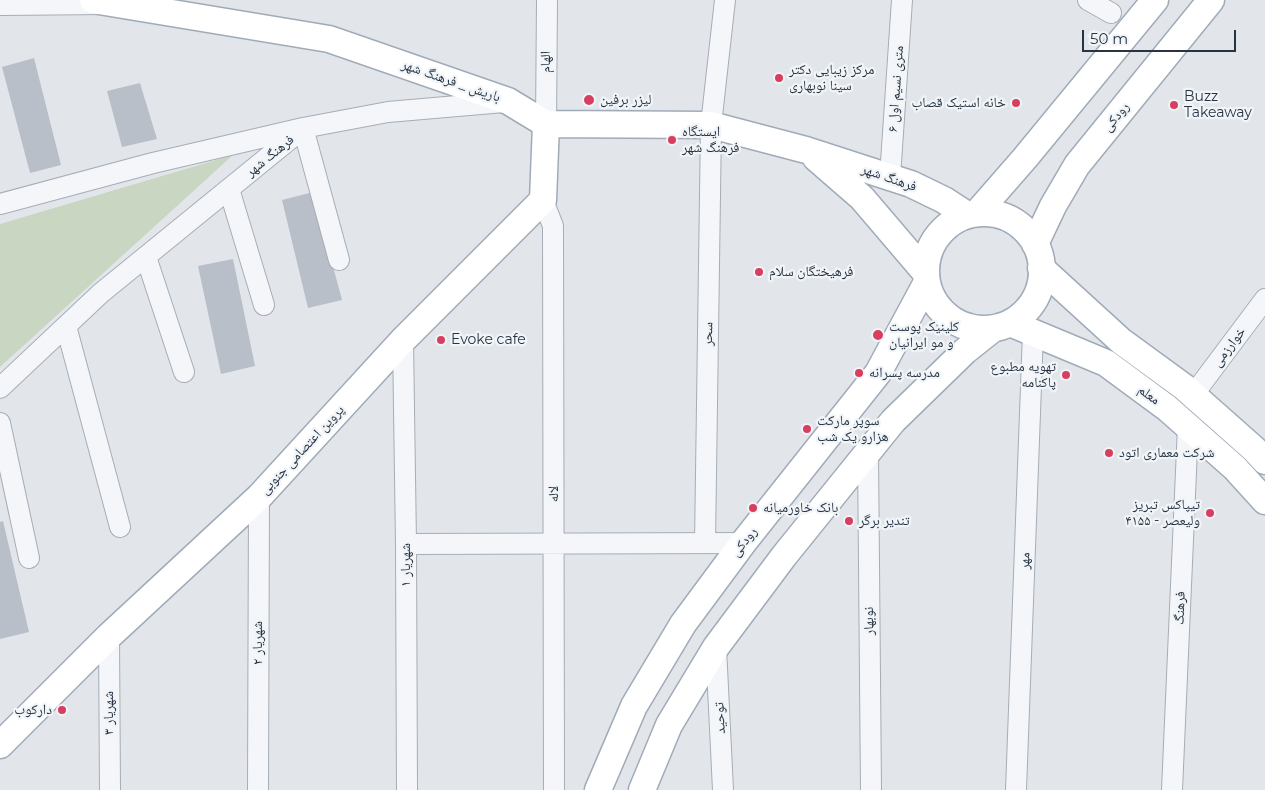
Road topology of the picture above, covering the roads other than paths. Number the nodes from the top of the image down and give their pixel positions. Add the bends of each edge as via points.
1 (547, 0) edge
2 (725, 0) edge
3 (902, 0) edge
4 (1088, 0) edge
5 (1155, 0) edge
6 (1211, 0) edge
7 (103, 2) edge
8 (0, 5) edge
9 (1111, 13) dead end
10 (508, 101) junction
11 (546, 124) junction
12 (711, 125) junction
13 (303, 128) junction
14 (806, 150) junction
15 (890, 177) junction
16 (229, 189) junction
17 (543, 200) junction
18 (0, 204) edge
19 (972, 214) junction
20 (146, 256) junction
21 (1038, 256) junction
22 (340, 260) dead end
23 (926, 278) junction
24 (1265, 299) edge
25 (264, 304) dead end
26 (66, 326) junction
27 (1012, 328) junction
28 (403, 340) junction
29 (184, 372) dead end
30 (0, 388) edge
31 (1193, 395) junction
32 (0, 423) edge
33 (1188, 426) junction
34 (868, 452) junction
35 (1265, 461) edge
36 (259, 497) junction
37 (1265, 501) edge
38 (120, 527) dead end
39 (704, 543) junction
40 (743, 543) junction
41 (406, 544) junction
42 (554, 544) junction
43 (29, 558) dead end
44 (109, 636) junction
45 (716, 646) junction
46 (665, 654) junction
47 (697, 679) junction
48 (0, 745) edge
49 (110, 790) edge
50 (258, 790) edge
51 (407, 790) edge
52 (554, 790) edge
53 (598, 790) edge
54 (642, 790) edge
55 (724, 790) edge
56 (871, 790) edge
57 (1016, 790) edge
58 (1172, 790) edge

1 - 11 street, الهام
2 - 12 street, سحر
3 - 15 street, ۶ متری نسیم اول
4 - 9 street
5 - 19 main road via 1031,151
6 - 21 main road, رودکی via 1077,165 1053,206
7 - 8 street
7 - 10 main road, باریش _ فرهنگ شهر via 329,39
10 - 11 main road, باریش _ فرهنگ شهر
10 - 13 street via 388,112
11 - 12 main road
11 - 17 main road
12 - 14 main road
12 - 39 street, سحر
13 - 16 street, فرهنگ شهر
13 - 18 street, فرهنگ شهر via 153,163
13 - 22 street
14 - 15 main road, فرهنگ شهر
14 - 23 main road via 862,198
15 - 19 main road, فرهنگ شهر
16 - 20 street, فرهنگ شهر
16 - 25 street
17 - 28 main road, پروین اعتصامی جنوبی
17 - 42 street, لاله via 553,226
19 - 21 main road via 991,213 1016,223 1027,233
19 - 23 main road via 955,220 936,237 927,261
20 - 26 street, فرهنگ شهر
20 - 29 street
21 - 27 main road via 1040,281 1037,294
21 - 31 main road, معلم via 1121,341
23 - 27 main road via 932,296 951,319 979,329
23 - 40 main road, رودکى via 878,373
24 - 31 street, خوارزمی
26 - 30 street, فرهنگ شهر
26 - 38 street
27 - 33 main road, معلم via 1106,363
27 - 34 main road via 965,351 893,421
27 - 57 street, مهر
28 - 36 main road, پروین اعتصامی جنوبی
28 - 41 street, شهریار ۱
31 - 35 main road, معلم
32 - 43 street
33 - 37 main road, معلم via 1235,468
33 - 58 street, فرهنگ
34 - 45 main road
34 - 56 street, نوبهار
36 - 44 main road, پروین اعتصامی جنوبی
36 - 50 street, شهریار ۲
39 - 40 street
39 - 42 street
40 - 46 main road, رودکى via 683,624
41 - 42 street
41 - 51 street, شهریار ۱
42 - 52 street, لاله
44 - 48 main road, پروین اعتصامی جنوبی
44 - 49 street, شهریار ۳
45 - 47 main road
45 - 55 street, توحید
46 - 47 main road
46 - 53 main road, رودکى via 634,706
47 - 54 main road via 669,724

